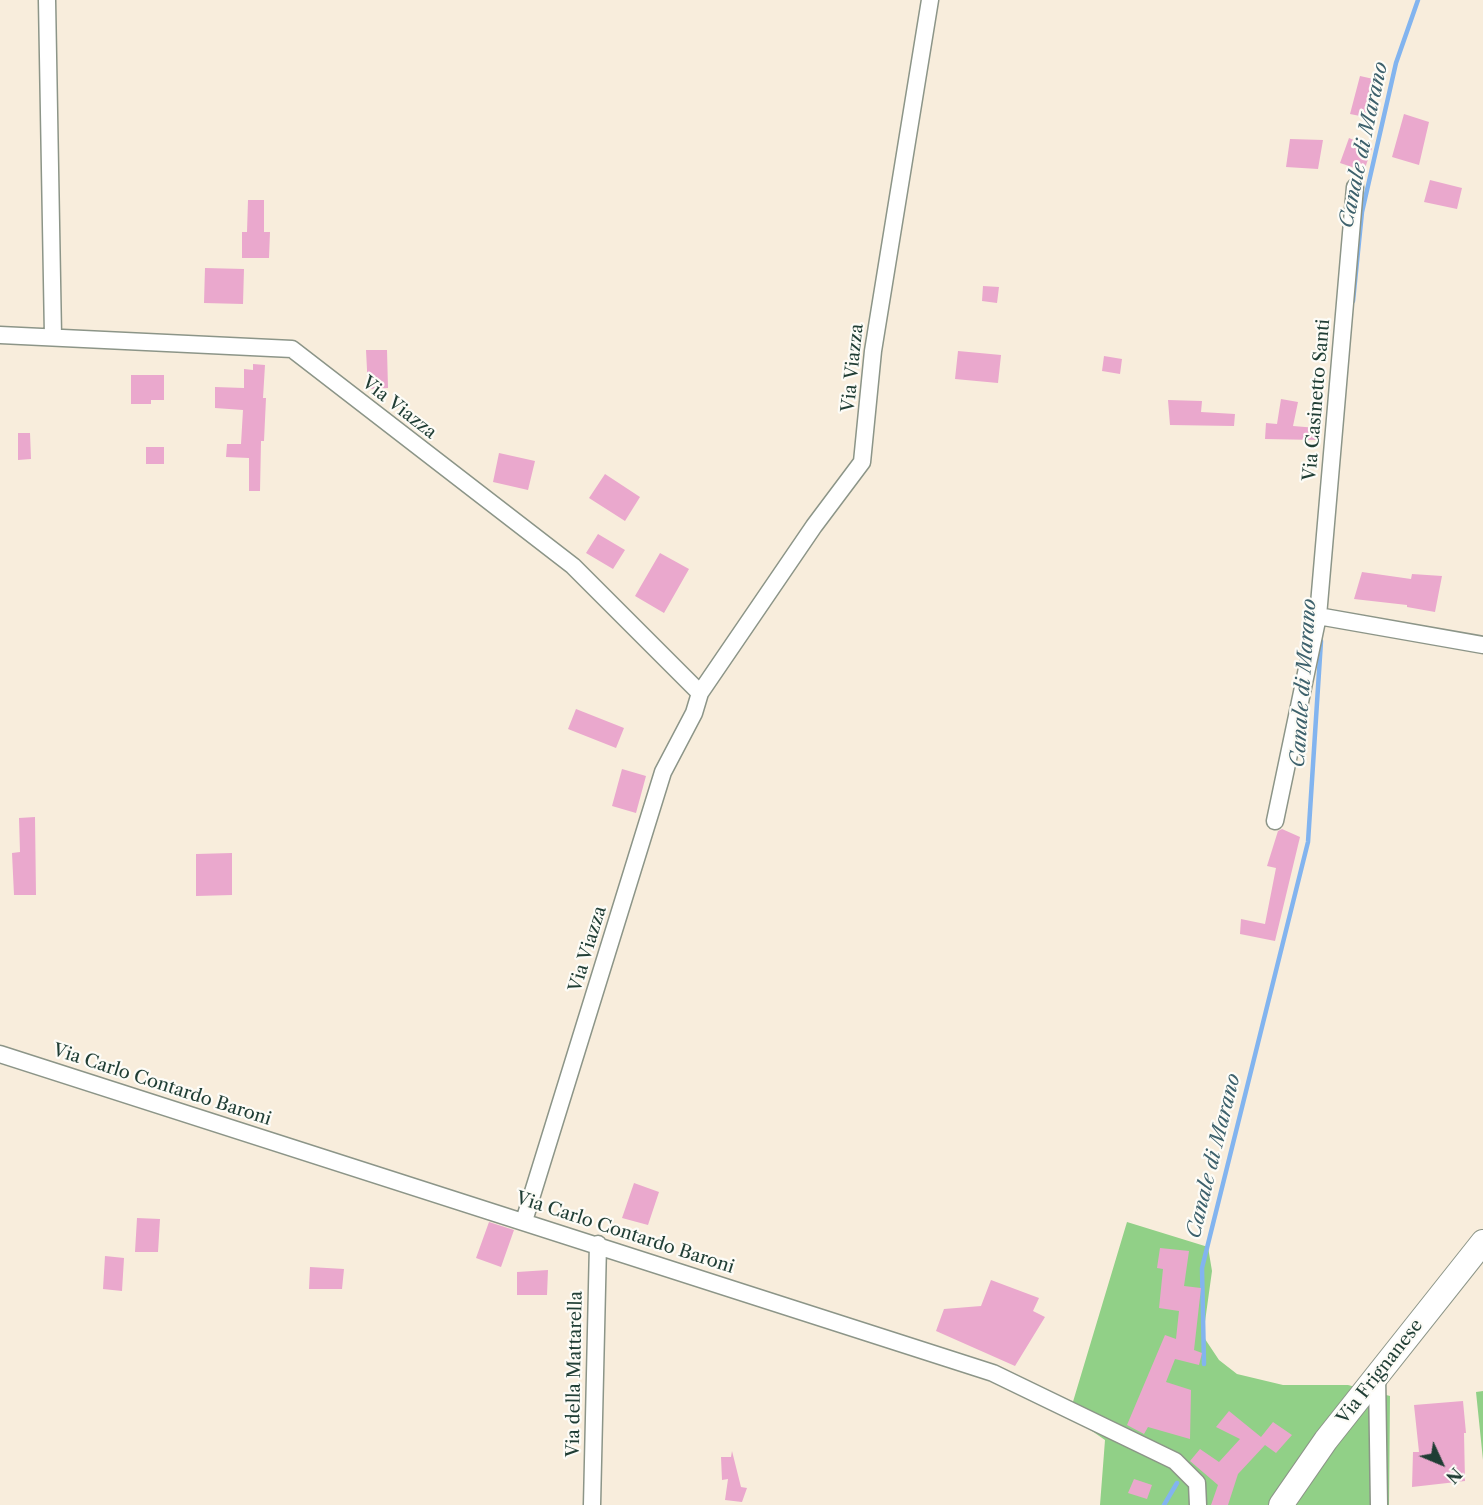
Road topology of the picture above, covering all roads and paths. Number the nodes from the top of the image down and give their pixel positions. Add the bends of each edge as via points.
1 (47, 0) edge
2 (930, 0) edge
3 (1355, 187) dead end
4 (0, 335) edge
5 (53, 336) junction
6 (1323, 617) junction
7 (1483, 645) edge
8 (700, 693) junction
9 (1275, 821) dead end
10 (0, 1054) edge
11 (524, 1221) junction
12 (1483, 1242) edge
13 (598, 1244) junction
14 (1377, 1375) junction
15 (592, 1505) edge
16 (1198, 1505) edge
17 (1281, 1505) edge
18 (1379, 1505) edge

1 - 5 street
2 - 8 street, Via Viazza via 873,351 865,453 857,471 814,526
3 - 6 street, Via Casinetto Santi
4 - 5 street, Via Viazza
5 - 8 street, Via Viazza via 292,348 573,566
6 - 7 street
6 - 9 street, Via Casinetto Santi
8 - 11 street, Via Viazza via 694,713 663,772
10 - 11 street, Via Carlo Contardo Baroni
11 - 13 street, Via Carlo Contardo Baroni
12 - 14 main road, Via Frignanese
13 - 15 street, Via della Mattarella
13 - 16 street, Via Carlo Contardo Baroni via 993,1373 1175,1461 1197,1483
14 - 17 main road, Via Frignanese
14 - 18 street

